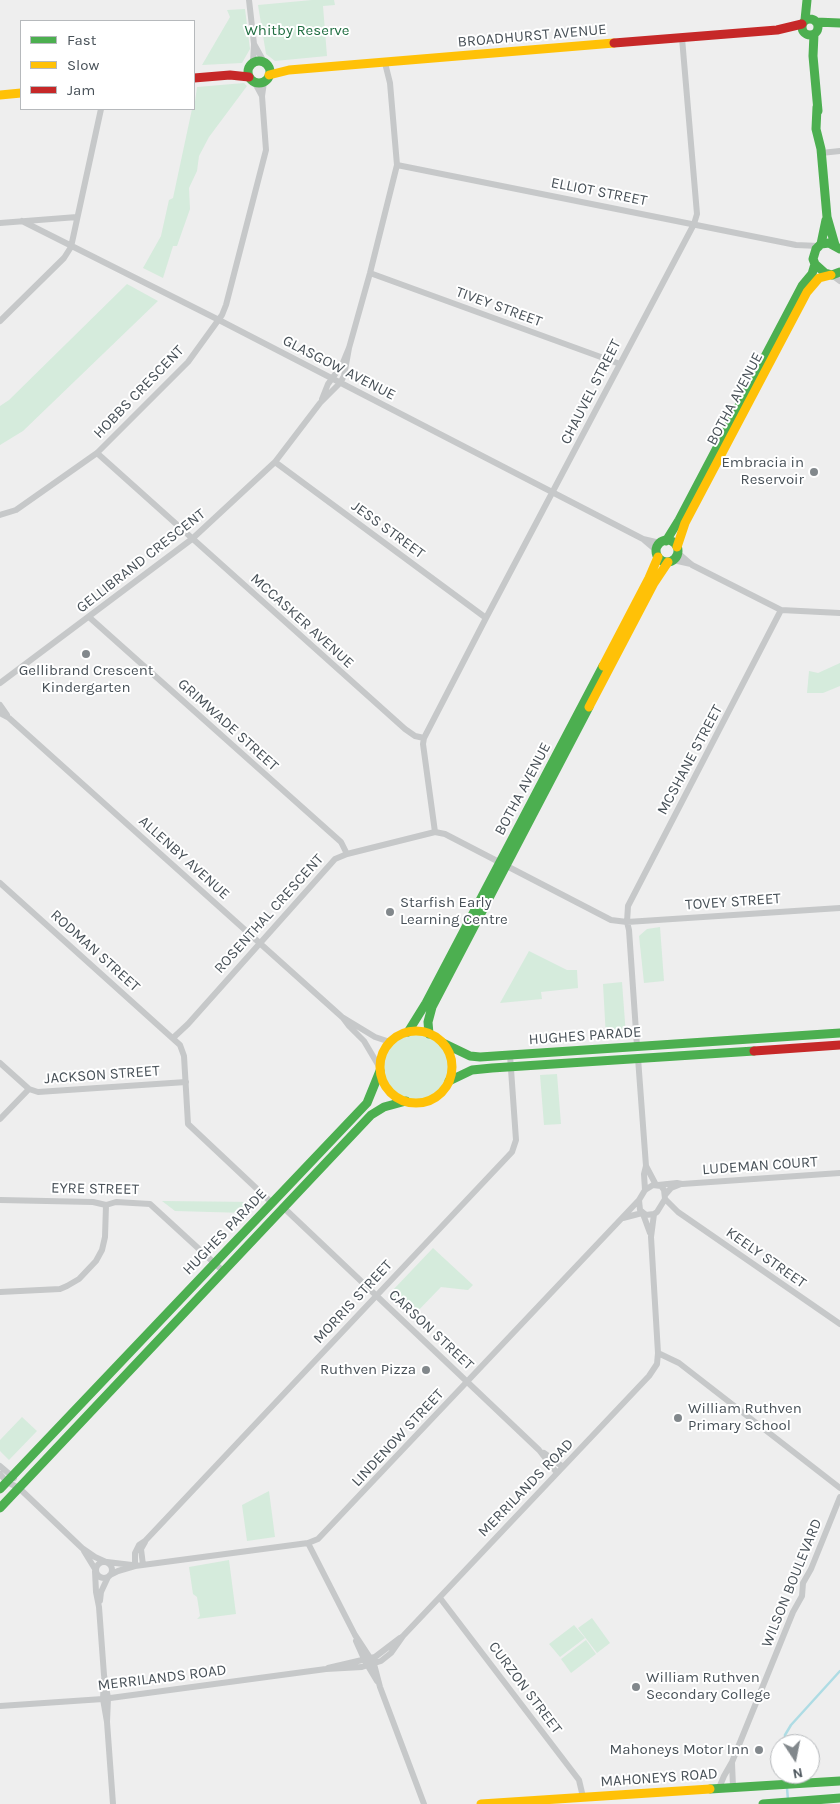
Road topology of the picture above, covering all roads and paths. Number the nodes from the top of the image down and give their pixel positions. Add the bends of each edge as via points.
1 (248, 0) edge
2 (807, 0) edge
3 (840, 24) edge
4 (810, 27) junction
5 (682, 38) junction
6 (254, 44) junction
7 (389, 62) junction
8 (259, 72) junction
9 (195, 78) edge
10 (20, 93) edge
11 (0, 95) edge
12 (101, 110) edge
13 (821, 151) junction
14 (840, 152) edge
15 (397, 165) junction
16 (77, 217) junction
17 (827, 217) junction
18 (22, 221) junction
19 (0, 223) edge
20 (694, 224) junction
21 (796, 245) junction
22 (820, 245) junction
23 (71, 246) junction
24 (838, 247) edge
25 (814, 260) junction
26 (370, 273) junction
27 (834, 274) edge
28 (840, 281) edge
29 (0, 320) edge
30 (219, 320) junction
31 (781, 334) junction
32 (349, 348) junction
33 (620, 364) junction
34 (332, 378) junction
35 (340, 383) junction
36 (320, 403) junction
37 (97, 453) junction
38 (275, 462) junction
39 (710, 468) junction
40 (553, 492) junction
41 (0, 515) edge
42 (192, 539) junction
43 (660, 548) junction
44 (674, 556) junction
45 (781, 610) junction
46 (840, 613) edge
47 (89, 617) junction
48 (486, 618) junction
49 (608, 663) junction
50 (2, 682) edge
51 (0, 688) edge
52 (0, 705) edge
53 (0, 713) edge
54 (9, 718) junction
55 (424, 738) junction
56 (435, 832) junction
57 (347, 854) junction
58 (503, 864) junction
59 (0, 882) edge
60 (840, 908) edge
61 (627, 922) junction
62 (260, 943) junction
63 (458, 950) junction
64 (342, 1016) junction
65 (408, 1032) junction
66 (840, 1033) edge
67 (371, 1034) junction
68 (429, 1034) junction
69 (175, 1039) junction
70 (364, 1041) junction
71 (390, 1042) junction
72 (702, 1042) junction
73 (443, 1044) junction
74 (840, 1045) edge
75 (637, 1046) junction
76 (703, 1054) junction
77 (510, 1055) junction
78 (638, 1058) junction
79 (0, 1063) edge
80 (511, 1066) junction
81 (380, 1070) junction
82 (449, 1081) junction
83 (186, 1082) junction
84 (29, 1089) junction
85 (406, 1101) junction
86 (0, 1119) edge
87 (646, 1166) junction
88 (840, 1172) edge
89 (682, 1184) junction
90 (657, 1185) junction
91 (645, 1190) junction
92 (665, 1197) junction
93 (0, 1200) edge
94 (639, 1200) junction
95 (272, 1203) junction
96 (106, 1205) junction
97 (284, 1208) junction
98 (656, 1212) junction
99 (678, 1212) junction
100 (642, 1214) junction
101 (622, 1219) junction
102 (651, 1237) junction
103 (214, 1262) junction
104 (223, 1271) junction
105 (0, 1292) edge
106 (376, 1296) junction
107 (840, 1324) edge
108 (658, 1353) junction
109 (467, 1382) junction
110 (79, 1404) junction
111 (90, 1414) junction
112 (539, 1450) junction
113 (0, 1466) edge
114 (563, 1467) junction
115 (557, 1473) junction
116 (0, 1474) edge
117 (10, 1479) junction
118 (19, 1488) junction
119 (840, 1488) edge
120 (0, 1489) edge
121 (840, 1497) edge
122 (0, 1508) edge
123 (145, 1541) junction
124 (308, 1543) junction
125 (82, 1548) junction
126 (107, 1562) junction
127 (143, 1565) junction
128 (136, 1566) junction
129 (95, 1570) junction
130 (109, 1576) junction
131 (440, 1598) junction
132 (99, 1607) junction
133 (369, 1663) junction
134 (106, 1699) junction
135 (0, 1706) edge
136 (732, 1762) junction
137 (840, 1781) edge
138 (733, 1787) junction
139 (720, 1788) junction
140 (583, 1797) junction
141 (840, 1798) edge
142 (818, 1802) edge
143 (772, 1803) edge
144 (113, 1804) edge
145 (424, 1804) edge
146 (481, 1804) edge
147 (763, 1804) edge

1 - 6 street
2 - 4 street
3 - 4 street, BROADHURST AVENUE
4 - 5 street, BROADHURST AVENUE
4 - 13 street via 816,129
5 - 7 street, BROADHURST AVENUE
5 - 20 street, CHAUVEL STREET via 697,214
6 - 8 street
6 - 8 street, HOBBS CRESCENT
7 - 8 street, BROADHURST AVENUE
7 - 15 street, GELLIBRAND CRESCENT
8 - 9 street, BROADHURST AVENUE
8 - 30 street, HOBBS CRESCENT via 266,150 226,306
10 - 11 street
12 - 16 street
13 - 14 street
13 - 17 street
15 - 20 street, ELLIOT STREET
15 - 26 street, GELLIBRAND CRESCENT
16 - 18 street
16 - 23 street
17 - 22 street, BOTHA AVENUE
17 - 24 street
18 - 19 street
18 - 23 street, GLASGOW AVENUE
20 - 21 street, ELLIOT STREET
20 - 33 street, CHAUVEL STREET
21 - 22 street, ELLIOT STREET
21 - 25 street, ELLIOT STREET via 807,250
22 - 24 street via 829,243
22 - 25 street, BOTHA AVENUE
23 - 29 street via 64,258
23 - 30 street, GLASGOW AVENUE
25 - 27 street via 820,270
25 - 31 street, BOTHA AVENUE via 812,274 802,286
26 - 32 street, GELLIBRAND CRESCENT
26 - 33 street, TIVEY STREET
27 - 28 street
27 - 31 street, BOTHA AVENUE via 819,278 812,284
30 - 34 street, GLASGOW AVENUE
30 - 37 street, HOBBS CRESCENT via 188,362
31 - 39 street, BOTHA AVENUE
32 - 34 street, GELLIBRAND CRESCENT
32 - 35 street, GELLIBRAND CRESCENT
33 - 40 street, CHAUVEL STREET
34 - 35 street, GLASGOW AVENUE
34 - 36 street, GELLIBRAND CRESCENT
35 - 36 street, GELLIBRAND CRESCENT
35 - 40 street, GLASGOW AVENUE
36 - 38 street, GELLIBRAND CRESCENT
37 - 41 street, HOBBS CRESCENT via 16,510
37 - 42 street, MCCASKER AVENUE
38 - 42 street, GELLIBRAND CRESCENT
38 - 48 street, JESS STREET
39 - 43 street, BOTHA AVENUE
39 - 44 street, BOTHA AVENUE
40 - 43 street, GLASGOW AVENUE
40 - 48 street, CHAUVEL STREET
42 - 47 street, GELLIBRAND CRESCENT
42 - 55 street, MCCASKER AVENUE via 405,729
43 - 44 street via 662,561
43 - 44 street via 673,542
43 - 49 street, BOTHA AVENUE
44 - 45 street
44 - 49 street, BOTHA AVENUE via 654,583
45 - 46 street
45 - 61 street, MCSHANE STREET via 628,906
47 - 50 street, GELLIBRAND CRESCENT
47 - 57 street, GRIMWADE STREET via 341,842
48 - 55 street, CHAUVEL STREET
49 - 58 street, BOTHA AVENUE
50 - 51 street, GELLIBRAND CRESCENT
52 - 54 street, ALLENBY AVENUE
53 - 54 street, ALLENBY AVENUE
54 - 62 street, ALLENBY AVENUE
55 - 56 street
56 - 57 street, ROSENTHAL CRESCENT
56 - 58 street
57 - 62 street, ROSENTHAL CRESCENT via 335,859
58 - 61 street via 611,920
58 - 63 street, BOTHA AVENUE
59 - 69 street, RODMAN STREET
60 - 61 street, TOVEY STREET
61 - 75 street
62 - 64 street, ALLENBY AVENUE
62 - 69 street, ROSENTHAL CRESCENT
63 - 65 street, BOTHA AVENUE
63 - 68 street, BOTHA AVENUE via 432,1007
64 - 67 street, ALLENBY AVENUE
64 - 70 street, ALLENBY AVENUE
65 - 68 street
65 - 71 street
66 - 72 street, HUGHES PARADE
67 - 70 street
67 - 71 street, ALLENBY AVENUE
68 - 73 street
69 - 83 street via 184,1052
70 - 81 street, ALLENBY AVENUE
71 - 81 street via 384,1050
72 - 75 street, HUGHES PARADE
72 - 76 street
73 - 77 street, HUGHES PARADE via 470,1056
73 - 82 street via 451,1062
74 - 76 street, HUGHES PARADE
75 - 77 street, HUGHES PARADE
76 - 78 street, HUGHES PARADE
77 - 80 street, MORRIS STREET
78 - 80 street, HUGHES PARADE
78 - 87 street
79 - 84 street, JACKSON STREET
80 - 82 street, HUGHES PARADE via 472,1070
80 - 106 street, MORRIS STREET via 514,1148
81 - 85 street via 388,1090
81 - 95 street, HUGHES PARADE via 367,1103
82 - 85 street via 431,1099
83 - 84 street, JACKSON STREET via 38,1092
83 - 95 street via 188,1124
84 - 86 street
85 - 97 street, HUGHES PARADE via 371,1115
87 - 90 street
87 - 91 street
88 - 89 street, LUDEMAN COURT
89 - 90 street, LUDEMAN COURT
89 - 92 street, LUDEMAN COURT via 671,1188
90 - 91 street
90 - 92 street via 664,1190
91 - 94 street
92 - 98 street
92 - 99 street, KEELY STREET
93 - 96 street, EYRE STREET
94 - 100 street via 638,1208
94 - 101 street, LINDENOW STREET
95 - 97 street
95 - 103 street, HUGHES PARADE
96 - 103 street, EYRE STREET via 116,1202 150,1204
96 - 105 street via 102,1250 78,1279 60,1288
97 - 104 street, HUGHES PARADE
97 - 106 street, CARSON STREET
98 - 99 street, KEELY STREET
98 - 100 street
98 - 102 street
99 - 107 street, KEELY STREET
100 - 101 street, LINDENOW STREET
100 - 102 street
101 - 109 street, LINDENOW STREET
102 - 108 street
103 - 104 street, EYRE STREET
103 - 110 street, HUGHES PARADE
104 - 111 street, HUGHES PARADE
106 - 109 street, CARSON STREET
106 - 123 street, MORRIS STREET
108 - 114 street, MERRILANDS ROAD via 657,1364 649,1376
108 - 119 street via 679,1363
109 - 112 street, CARSON STREET
109 - 124 street, LINDENOW STREET via 322,1536
110 - 111 street
110 - 117 street, HUGHES PARADE
111 - 118 street, HUGHES PARADE
112 - 114 street, CARSON STREET
112 - 115 street, CARSON STREET
113 - 117 street
114 - 115 street, MERRILANDS ROAD
115 - 131 street, MERRILANDS ROAD
116 - 117 street
117 - 118 street
117 - 120 street, HUGHES PARADE
118 - 122 street, HUGHES PARADE
118 - 125 street
121 - 136 street, WILSON BOULEVARD
123 - 127 street via 141,1549
123 - 128 street, MORRIS STREET via 136,1548
124 - 127 street, LINDENOW STREET
124 - 133 street
125 - 126 street
125 - 129 street
126 - 128 street, LINDENOW STREET
126 - 129 street via 99,1563
126 - 130 street via 112,1568
127 - 128 street, LINDENOW STREET
128 - 130 street, LINDENOW STREET
129 - 130 street via 100,1577
129 - 132 street
130 - 132 street via 101,1592
131 - 133 street, MERRILANDS ROAD via 391,1653
131 - 140 street, CURZON STREET via 579,1780
132 - 134 street
133 - 134 street, MERRILANDS ROAD
133 - 145 street
134 - 135 street, MERRILANDS ROAD
134 - 144 street
136 - 138 street, WILSON BOULEVARD
136 - 139 street, WILSON BOULEVARD
137 - 138 street, MAHONEYS ROAD
138 - 139 street, MAHONEYS ROAD
139 - 140 street, MAHONEYS ROAD
140 - 146 street, MAHONEYS ROAD
141 - 142 street
142 - 143 street
143 - 147 street

